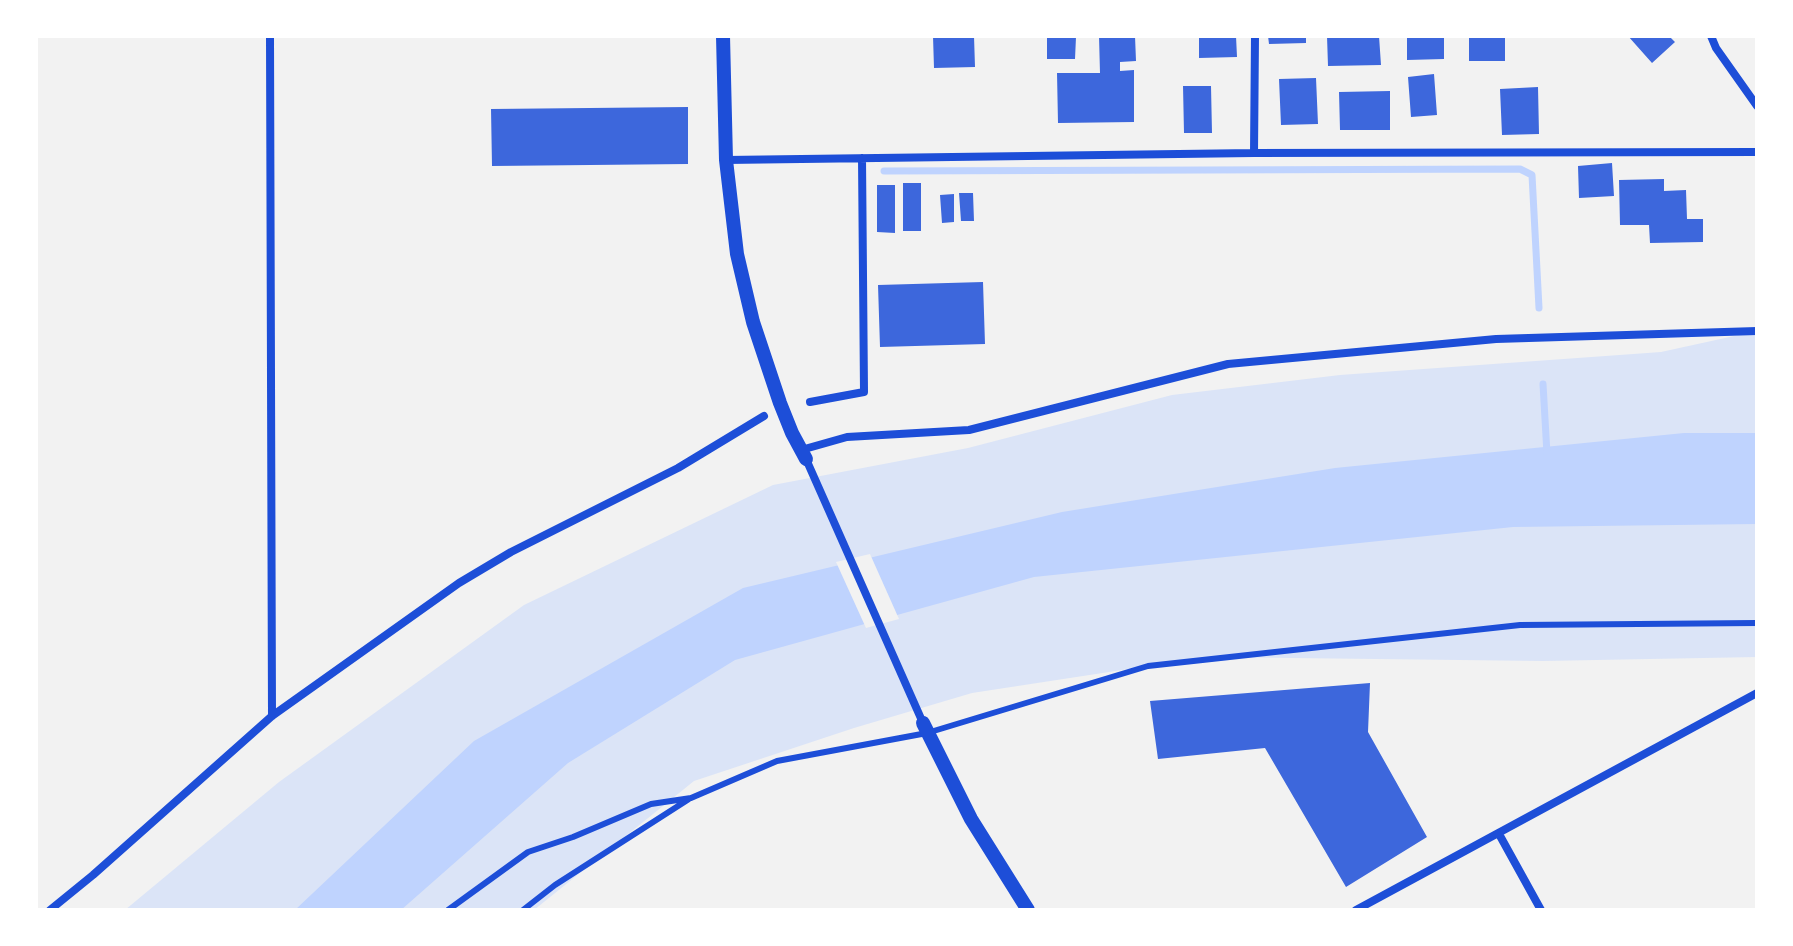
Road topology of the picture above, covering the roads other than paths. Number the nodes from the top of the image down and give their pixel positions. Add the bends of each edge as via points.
1 (270, 36) edge
2 (723, 36) edge
3 (1255, 36) edge
4 (1711, 36) edge
5 (1757, 106) edge
6 (1757, 152) edge
7 (1254, 153) junction
8 (862, 158) junction
9 (726, 160) junction
10 (1757, 331) edge
11 (810, 402) dead end
12 (764, 416) dead end
13 (804, 454) junction
14 (1757, 623) edge
15 (1757, 693) edge
16 (272, 716) junction
17 (925, 728) junction
18 (691, 798) junction
19 (1499, 834) junction
20 (50, 910) edge
21 (448, 910) edge
22 (523, 910) edge
23 (1028, 910) edge
24 (1356, 910) edge
25 (1541, 910) edge

1 - 16 street
2 - 9 street
3 - 7 street
4 - 5 street
6 - 7 street
7 - 8 street
8 - 9 street
8 - 11 street via 864,392
9 - 13 street via 737,254 753,322 780,403
10 - 13 street via 1496,339 1228,364 969,430 847,437
12 - 16 street via 678,468 459,583
13 - 17 street
14 - 17 lane via 1520,625 1148,666
15 - 19 street
16 - 20 street
17 - 18 lane via 777,761
17 - 23 street via 971,819
18 - 21 lane via 651,804 528,852
18 - 22 lane
19 - 24 street
19 - 25 street

